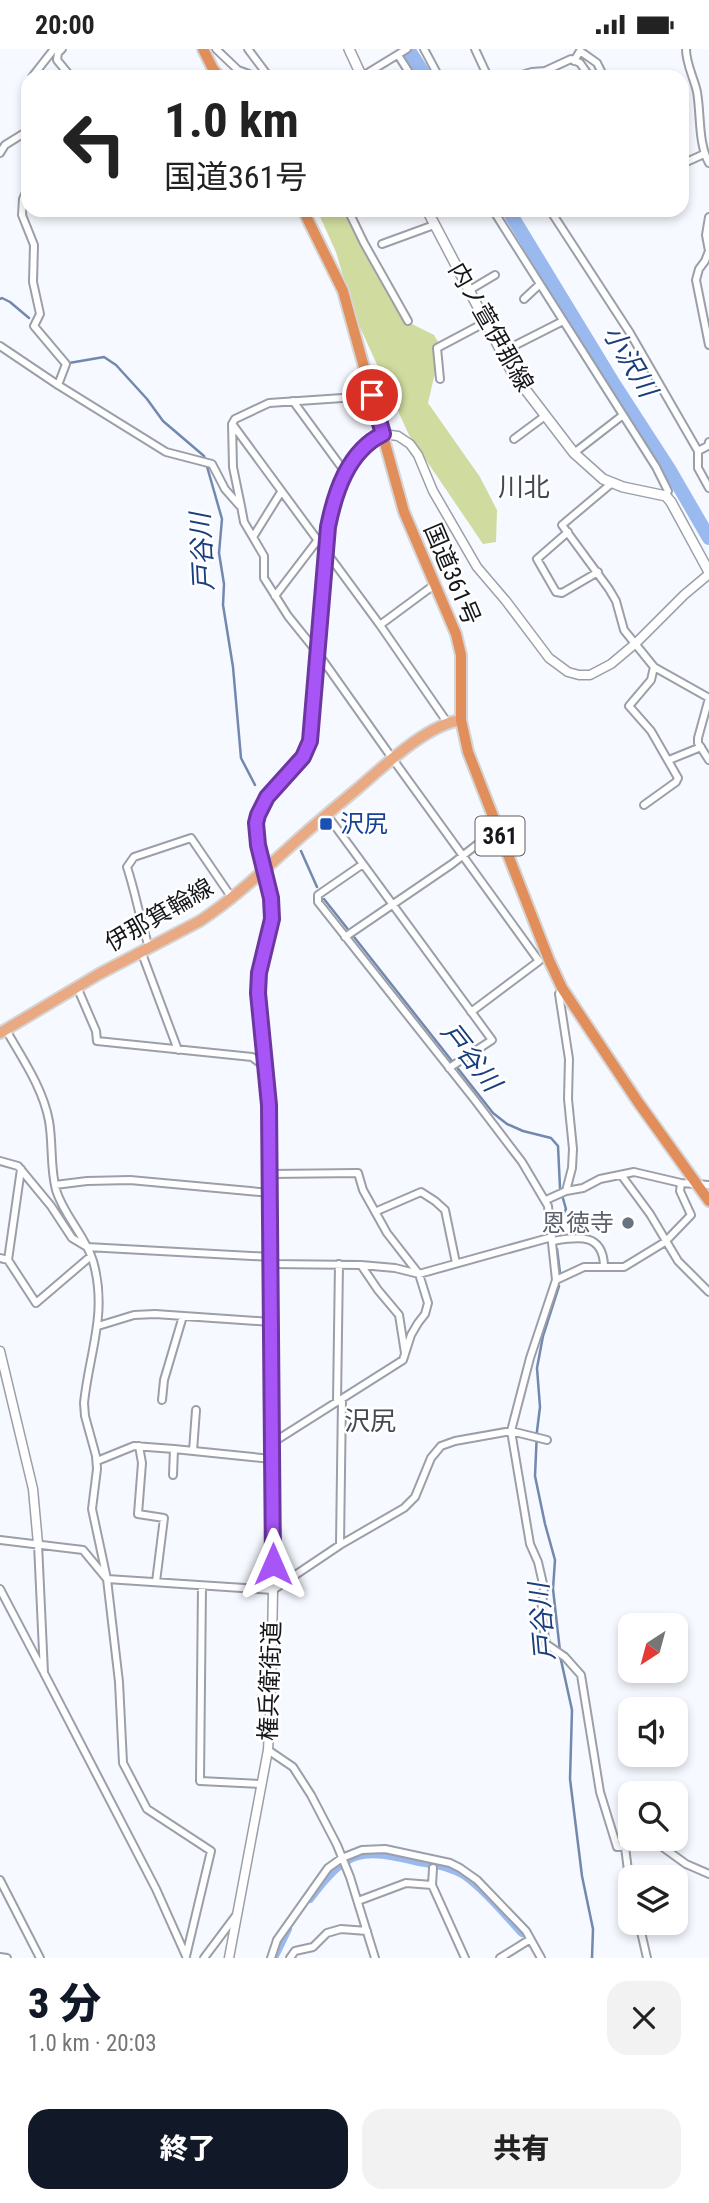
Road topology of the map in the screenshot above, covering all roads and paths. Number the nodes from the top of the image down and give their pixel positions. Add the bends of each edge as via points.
1 (54, 49) edge
2 (62, 49) edge
3 (203, 49) edge
4 (216, 49) edge
5 (248, 49) edge
6 (349, 49) edge
7 (424, 49) edge
8 (475, 49) edge
9 (576, 49) edge
10 (686, 49) edge
11 (402, 53) edge
12 (573, 60) junction
13 (38, 70) edge
14 (65, 70) edge
15 (214, 70) edge
16 (238, 70) edge
17 (264, 70) edge
18 (358, 70) edge
19 (373, 70) edge
20 (409, 70) edge
21 (435, 70) edge
22 (485, 70) edge
23 (548, 70) edge
24 (585, 70) edge
25 (600, 70) edge
26 (21, 137) edge
27 (0, 153) edge
28 (704, 154) junction
29 (689, 161) edge
30 (709, 163) edge
31 (709, 216) edge
32 (23, 217) edge
33 (306, 217) edge
34 (353, 217) edge
35 (430, 217) edge
36 (498, 217) edge
37 (555, 217) edge
38 (434, 225) junction
39 (382, 244) dead end
40 (707, 261) edge
41 (495, 275) dead end
42 (540, 284) junction
43 (468, 291) junction
44 (524, 299) dead end
45 (408, 321) dead end
46 (563, 321) junction
47 (486, 323) junction
48 (709, 345) edge
49 (0, 346) edge
50 (502, 352) junction
51 (440, 379) dead end
52 (58, 385) junction
53 (372, 395) junction
54 (293, 401) junction
55 (623, 415) junction
56 (545, 416) junction
57 (232, 423) junction
58 (383, 434) junction
59 (514, 439) dead end
60 (709, 442) edge
61 (698, 451) junction
62 (574, 453) junction
63 (345, 472) junction
64 (612, 482) junction
65 (709, 488) edge
66 (281, 492) junction
67 (666, 496) junction
68 (241, 506) junction
69 (568, 532) junction
70 (253, 537) junction
71 (317, 541) junction
72 (327, 554) junction
73 (598, 572) junction
74 (709, 573) edge
75 (434, 585) junction
76 (275, 596) junction
77 (380, 625) junction
78 (636, 643) junction
79 (317, 652) junction
80 (654, 667) junction
81 (709, 698) edge
82 (461, 720) junction
83 (447, 722) junction
84 (701, 747) junction
85 (392, 758) junction
86 (709, 759) edge
87 (669, 760) junction
88 (644, 805) dead end
89 (327, 815) junction
90 (497, 829) junction
91 (463, 854) junction
92 (363, 864) junction
93 (265, 870) junction
94 (232, 898) junction
95 (393, 904) junction
96 (348, 935) junction
97 (145, 949) junction
98 (544, 960) junction
99 (77, 987) junction
100 (562, 988) junction
101 (471, 1012) junction
102 (3, 1031) edge
103 (178, 1049) junction
104 (452, 1066) junction
105 (265, 1067) junction
106 (0, 1161) edge
107 (21, 1169) junction
108 (270, 1174) junction
109 (622, 1176) junction
110 (681, 1183) junction
111 (696, 1184) junction
112 (55, 1185) junction
113 (709, 1185) edge
114 (566, 1191) junction
115 (271, 1192) junction
116 (546, 1200) junction
117 (709, 1201) edge
118 (377, 1212) junction
119 (553, 1239) junction
120 (665, 1242) junction
121 (87, 1247) junction
122 (91, 1256) junction
123 (0, 1258) edge
124 (271, 1260) junction
125 (8, 1261) junction
126 (456, 1263) junction
127 (339, 1264) junction
128 (361, 1265) junction
129 (604, 1266) junction
130 (419, 1274) junction
131 (556, 1280) junction
132 (709, 1291) edge
133 (183, 1316) junction
134 (271, 1322) junction
135 (98, 1327) junction
136 (0, 1351) edge
137 (405, 1354) junction
138 (340, 1400) junction
139 (162, 1401) dead end
140 (196, 1409) dead end
141 (511, 1431) junction
142 (543, 1438) dead end
143 (272, 1443) junction
144 (139, 1446) junction
145 (174, 1449) junction
146 (193, 1451) junction
147 (272, 1459) junction
148 (97, 1461) junction
149 (173, 1475) dead end
150 (0, 1540) edge
151 (37, 1544) junction
152 (340, 1545) junction
153 (107, 1579) junction
154 (156, 1582) junction
155 (202, 1586) junction
156 (0, 1590) edge
157 (273, 1590) junction
158 (44, 1673) junction
159 (268, 1750) junction
160 (261, 1784) junction
161 (618, 1847) edge
162 (668, 1851) edge
163 (342, 1858) junction
164 (433, 1868) dead end
165 (709, 1874) edge
166 (0, 1880) edge
167 (432, 1885) junction
168 (358, 1901) junction
169 (237, 1914) junction
170 (366, 1931) junction
171 (642, 1935) edge
172 (529, 1940) junction
173 (0, 1957) edge
174 (186, 1957) edge
175 (8, 1958) edge
176 (40, 1958) edge
177 (204, 1958) edge
178 (229, 1958) edge
179 (271, 1958) edge
180 (290, 1958) edge
181 (376, 1958) edge
182 (465, 1958) edge
183 (500, 1958) edge
184 (541, 1958) edge
185 (647, 1958) edge

1 - 13 street
2 - 14 street via 57,60
3 - 15 highway
4 - 16 street
5 - 17 street
6 - 18 main road
7 - 21 street
8 - 22 street
9 - 12 street
10 - 28 street
11 - 19 street
11 - 20 street
12 - 23 street
12 - 24 street
12 - 25 street via 580,51
26 - 27 street
28 - 29 street
28 - 30 street
31 - 40 street
32 - 52 street via 34,245 33,282 40,314 33,326 66,364
33 - 53 highway, 国道361号 / 361 via 342,291
34 - 45 street
35 - 38 main road, 内ノ萱伊那線
36 - 42 street
37 - 61 street via 630,333
38 - 39 street
38 - 43 main road, 内ノ萱伊那線
40 - 48 street via 696,280
41 - 43 street
42 - 44 street
42 - 46 street
43 - 47 main road, 内ノ萱伊那線
46 - 50 street
46 - 55 street
47 - 50 main road, 内ノ萱伊那線
47 - 51 street via 437,348
49 - 52 street
50 - 56 main road, 内ノ萱伊那線
52 - 68 street via 166,452 206,462
53 - 54 street
53 - 58 highway, 国道361号 / 361
54 - 57 street via 269,403
54 - 63 street
55 - 62 street
55 - 67 street via 656,467 668,491
56 - 59 street
56 - 62 main road, 内ノ萱伊那線
57 - 66 street
57 - 68 street via 233,467
58 - 63 street, 権兵衛街道 via 372,439
58 - 75 highway, 国道361号 / 361 via 404,512
58 - 78 street via 410,444 477,567 558,666 573,674 590,675
60 - 61 street
61 - 65 street via 698,468
62 - 64 main road, 内ノ萱伊那線
63 - 72 street, 権兵衛街道 via 328,527
64 - 67 main road, 内ノ萱伊那線
64 - 69 street via 562,525
66 - 70 street
66 - 71 street
67 - 74 main road
68 - 70 street
69 - 73 street
69 - 73 street via 537,559 556,592
70 - 76 street via 264,556 264,578
71 - 72 street
71 - 76 street
72 - 77 street
72 - 79 street, 権兵衛街道
73 - 78 street via 616,601 624,630
74 - 78 street
75 - 77 street
75 - 82 highway, 国道361号 / 361 via 461,655
76 - 79 street
77 - 83 street
78 - 80 street
79 - 85 street
79 - 93 street, 権兵衛街道 via 310,741 303,757 267,797 256,823
80 - 81 street
80 - 87 street via 651,680 629,706
81 - 84 street via 698,738
82 - 83 main road, 伊那箕輪線
82 - 90 highway, 国道361号 / 361
83 - 85 main road, 伊那箕輪線
84 - 86 street
84 - 87 street
85 - 89 main road, 伊那箕輪線
85 - 91 street
87 - 88 street via 678,775 676,782
89 - 92 street
89 - 93 main road, 伊那箕輪線
90 - 91 street
90 - 98 highway, 国道361号 / 361
91 - 95 street
91 - 98 street
92 - 95 street
92 - 96 street via 318,895 318,902
93 - 94 main road, 伊那箕輪線
93 - 105 street, 権兵衛街道 via 272,919 258,993
94 - 97 main road, 伊那箕輪線 via 200,921
94 - 97 street via 191,838 134,857 127,867
95 - 96 street
95 - 101 street
96 - 104 street
97 - 99 main road, 伊那箕輪線
97 - 103 street
98 - 100 highway, 国道361号 / 361
98 - 101 street
99 - 102 main road, 伊那箕輪線
99 - 103 street via 97,1041
100 - 111 highway, 国道361号 / 361
100 - 114 street via 573,1149
101 - 104 street via 492,1040
102 - 112 street via 46,1109
103 - 105 street via 252,1057
104 - 116 street
105 - 108 street, 権兵衛街道
106 - 107 street
107 - 121 street via 72,1238
107 - 125 street
108 - 115 street, 権兵衛街道
108 - 118 street via 358,1173
109 - 110 street via 634,1172
109 - 114 street
109 - 120 street
110 - 111 street
110 - 120 street via 691,1216
111 - 113 street
111 - 117 highway, 国道361号 / 361
112 - 115 street via 130,1180
112 - 121 street
114 - 116 street
115 - 124 street, 権兵衛街道
116 - 119 street
118 - 126 street via 421,1192 435,1201 444,1210
118 - 130 street
119 - 126 street
119 - 129 street via 586,1238 598,1247
119 - 131 street
120 - 129 street via 624,1267
120 - 132 street
121 - 122 street
121 - 124 street
122 - 125 street via 36,1303
122 - 135 street via 98,1287
123 - 125 street
124 - 127 street
124 - 134 street, 権兵衛街道
126 - 130 street
127 - 128 street
127 - 138 street
128 - 130 street
128 - 137 street via 399,1315
129 - 131 street via 578,1268
130 - 137 street via 428,1303
131 - 141 street
133 - 134 street
133 - 135 street via 134,1315
133 - 139 street via 163,1380
134 - 143 street, 権兵衛街道
135 - 148 street via 84,1403
136 - 151 street via 33,1489
137 - 138 street via 403,1360
138 - 143 street
138 - 152 street
140 - 146 street
141 - 142 street
141 - 152 street via 441,1446 410,1503
141 - 161 street via 530,1544 544,1588 541,1612 546,1644 581,1675 600,1791
143 - 147 street, 権兵衛街道
144 - 145 street
144 - 148 street
144 - 154 street via 138,1514 164,1518
145 - 146 street
145 - 149 street
146 - 147 street
147 - 157 street, 権兵衛街道
148 - 153 street via 92,1509
150 - 151 street
151 - 153 street via 83,1550
151 - 158 street
152 - 157 street
153 - 154 street
153 - 174 street via 123,1763 148,1809 211,1851
154 - 155 street
155 - 157 street
155 - 160 street via 200,1781
156 - 158 street
157 - 159 street, 権兵衛街道
158 - 174 street via 156,1889
159 - 160 street, 権兵衛街道
159 - 163 street via 293,1767
160 - 169 street, 権兵衛街道
162 - 165 street
163 - 168 street
163 - 172 street via 362,1850 385,1849 450,1863 477,1880 526,1931
163 - 179 street via 320,1878 277,1940
164 - 167 street
166 - 176 street
167 - 168 street via 405,1883
167 - 182 street
168 - 170 street
169 - 177 street
169 - 178 street, 権兵衛街道
170 - 180 street via 327,1933 313,1947 295,1951
170 - 181 street
171 - 185 street
172 - 183 street
172 - 184 street
173 - 175 street

